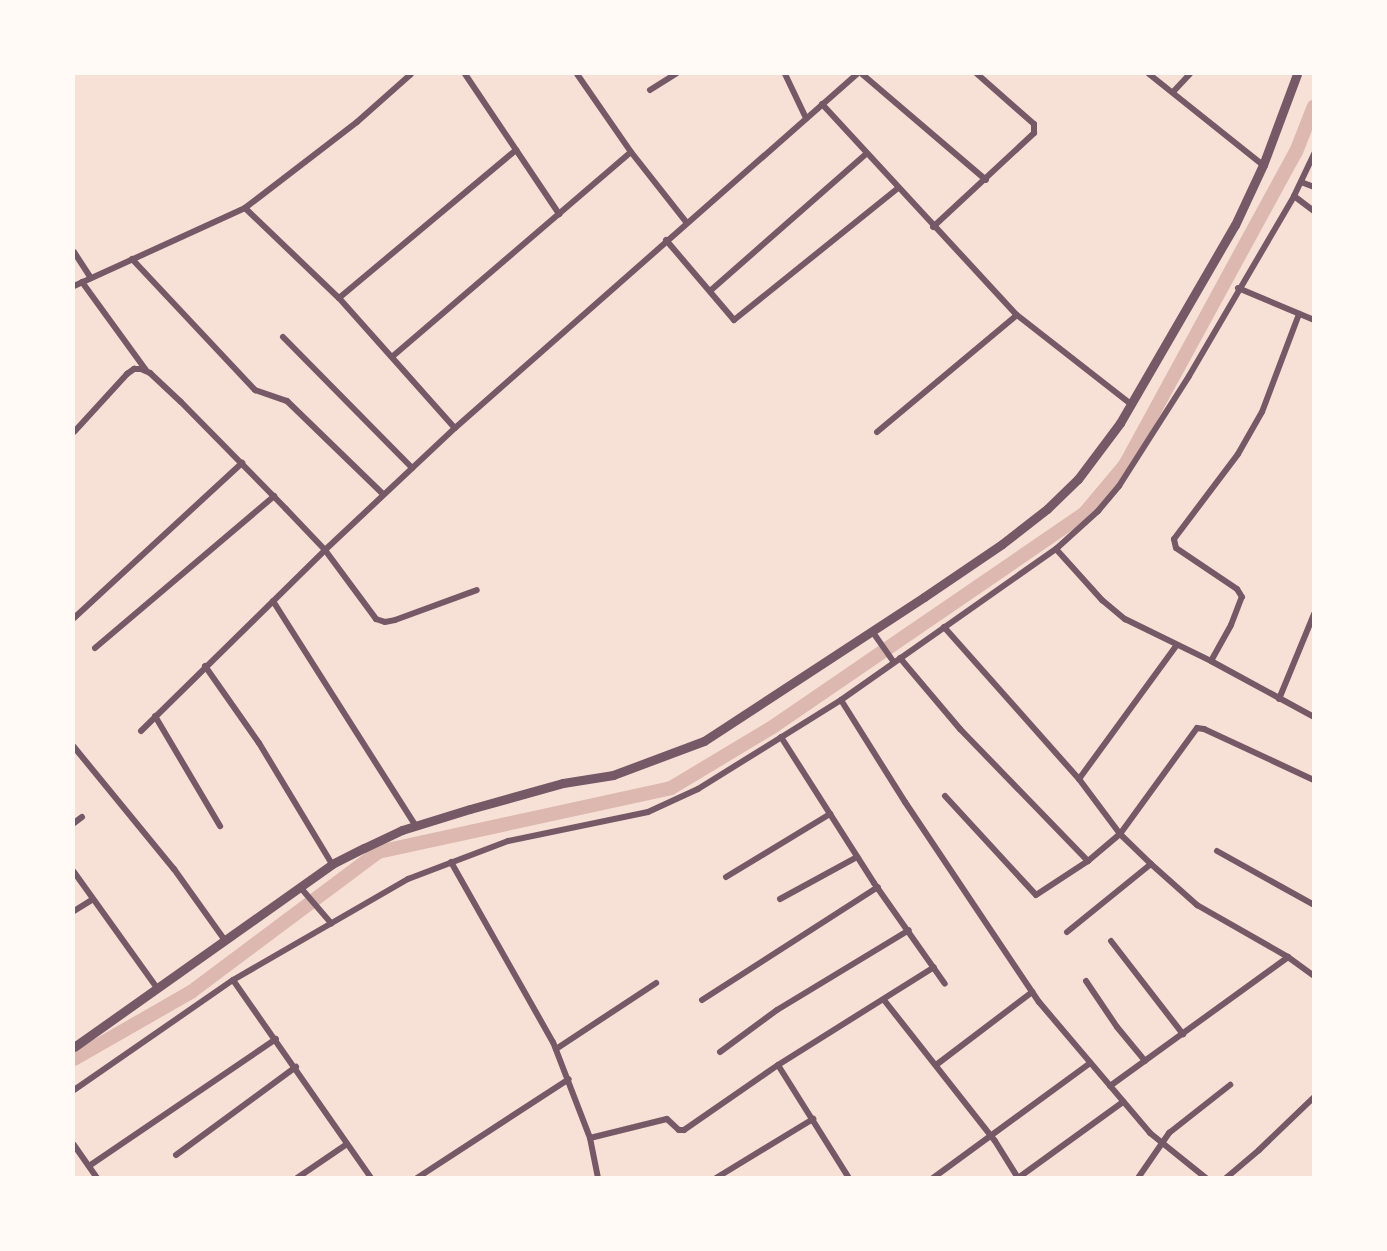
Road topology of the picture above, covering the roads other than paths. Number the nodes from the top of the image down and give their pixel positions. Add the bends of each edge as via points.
1 (411, 74) edge
2 (465, 74) edge
3 (577, 74) edge
4 (676, 74) edge
5 (785, 74) edge
6 (857, 74) edge
7 (862, 74) edge
8 (977, 74) edge
9 (1149, 74) edge
10 (1190, 74) edge
11 (1298, 74) edge
12 (650, 90) dead end
13 (1173, 92) junction
14 (822, 104) junction
15 (806, 118) junction
16 (516, 150) junction
17 (631, 152) junction
18 (866, 154) junction
19 (1314, 154) edge
20 (1263, 165) junction
21 (986, 180) junction
22 (1301, 182) junction
23 (1314, 187) edge
24 (898, 188) junction
25 (1294, 196) junction
26 (245, 208) junction
27 (1314, 211) edge
28 (558, 214) junction
29 (686, 222) junction
30 (933, 227) junction
31 (666, 240) junction
32 (74, 252) edge
33 (132, 260) junction
34 (91, 278) junction
35 (82, 282) junction
36 (74, 286) edge
37 (1238, 288) junction
38 (710, 291) junction
39 (339, 298) junction
40 (1299, 314) junction
41 (1017, 315) junction
42 (1314, 320) edge
43 (283, 337) dead end
44 (393, 356) junction
45 (146, 371) junction
46 (1131, 404) junction
47 (455, 428) junction
48 (74, 432) edge
49 (878, 432) dead end
50 (242, 463) junction
51 (412, 468) junction
52 (383, 494) junction
53 (274, 496) junction
54 (1056, 549) junction
55 (325, 550) junction
56 (477, 590) dead end
57 (273, 601) junction
58 (1314, 614) edge
59 (74, 618) edge
60 (944, 627) junction
61 (872, 632) junction
62 (1176, 646) junction
63 (95, 648) dead end
64 (897, 660) junction
65 (1211, 662) junction
66 (205, 666) junction
67 (1279, 699) junction
68 (841, 700) junction
69 (155, 716) junction
70 (1314, 717) edge
71 (141, 731) dead end
72 (781, 737) junction
73 (74, 747) edge
74 (1079, 779) junction
75 (1314, 780) edge
76 (945, 795) dead end
77 (830, 814) junction
78 (82, 817) dead end
79 (74, 823) edge
80 (220, 826) dead end
81 (416, 826) junction
82 (1120, 834) junction
83 (1218, 851) dead end
84 (857, 857) junction
85 (1088, 861) junction
86 (451, 862) junction
87 (332, 864) junction
88 (1151, 864) junction
89 (74, 872) edge
90 (726, 877) dead end
91 (300, 887) junction
92 (878, 887) junction
93 (93, 899) junction
94 (780, 899) dead end
95 (1314, 905) edge
96 (74, 911) edge
97 (331, 923) junction
98 (909, 930) junction
99 (1067, 932) dead end
100 (224, 939) junction
101 (1111, 941) dead end
102 (1288, 957) junction
103 (934, 967) junction
104 (1314, 976) edge
105 (233, 980) junction
106 (1086, 981) dead end
107 (656, 983) dead end
108 (945, 984) dead end
109 (157, 988) junction
110 (1032, 992) junction
111 (702, 1000) dead end
112 (884, 1000) junction
113 (1183, 1034) junction
114 (276, 1039) junction
115 (74, 1047) edge
116 (556, 1049) junction
117 (720, 1052) dead end
118 (1145, 1060) junction
119 (1090, 1063) junction
120 (778, 1065) junction
121 (936, 1065) junction
122 (296, 1067) junction
123 (569, 1079) junction
124 (1230, 1085) dead end
125 (1110, 1086) junction
126 (74, 1090) edge
127 (1314, 1097) edge
128 (1123, 1102) junction
129 (813, 1119) junction
130 (990, 1135) junction
131 (590, 1138) junction
132 (1161, 1143) junction
133 (347, 1144) junction
134 (74, 1145) edge
135 (176, 1155) dead end
136 (89, 1166) junction
137 (97, 1178) edge
138 (297, 1178) edge
139 (371, 1178) edge
140 (417, 1178) edge
141 (598, 1178) edge
142 (716, 1178) edge
143 (849, 1178) edge
144 (933, 1178) edge
145 (1138, 1178) edge
146 (1206, 1178) edge
147 (1226, 1178) edge

1 - 26 street via 357,122
2 - 16 street
3 - 17 street
4 - 12 street
5 - 15 street
6 - 14 street
7 - 21 street
8 - 21 street via 1035,127 1032,136
9 - 13 street
10 - 13 street
11 - 20 street
13 - 20 street
14 - 15 street
14 - 18 street
15 - 29 street
16 - 28 street
16 - 39 street
17 - 28 street
17 - 29 street
18 - 24 street
18 - 38 street
19 - 22 street
20 - 46 street via 1235,225
21 - 30 street
22 - 23 street
22 - 25 street
24 - 30 street
24 - 38 street via 734,320
25 - 27 street
25 - 37 street
26 - 33 street
26 - 39 street
28 - 44 street
29 - 31 street
30 - 41 street
31 - 38 street
31 - 47 street
32 - 34 street
33 - 34 street
33 - 52 street via 255,390 291,403
34 - 35 street
35 - 36 street
35 - 45 street
37 - 40 street
37 - 54 street via 1189,376 1119,486
39 - 44 street
40 - 42 street
40 - 65 street via 1262,412 1238,454 1174,539 1176,548 1237,589 1242,597
41 - 46 street
41 - 49 street
43 - 51 street
44 - 47 street
45 - 48 street via 134,369 127,374
45 - 50 street
46 - 61 street via 1098,454 1047,509
47 - 51 street
50 - 53 street
50 - 59 street
51 - 52 street
52 - 55 street
53 - 55 street
53 - 63 street
54 - 60 street
54 - 62 street via 1102,600 1125,619
55 - 56 street via 367,610 385,622
55 - 57 street
57 - 66 street
57 - 81 street
58 - 67 street
60 - 64 street
60 - 74 street
61 - 64 street
61 - 81 street via 704,741 677,753 613,776 563,783
62 - 65 street
62 - 74 street
64 - 68 street
64 - 85 street
65 - 67 street
66 - 69 street
66 - 87 street via 259,743
67 - 70 street
68 - 72 street
68 - 110 street
69 - 71 street
69 - 80 street
72 - 77 street
72 - 86 street via 698,789 648,812 508,841
73 - 100 street via 174,868
74 - 82 street
75 - 82 street via 1197,728
76 - 85 street via 1036,895
77 - 84 street
77 - 90 street
78 - 79 street
81 - 87 street
82 - 85 street
82 - 88 street
83 - 95 street
84 - 92 street
84 - 94 street
86 - 97 street via 408,879
86 - 116 street
87 - 91 street
88 - 99 street
88 - 102 street via 1197,905
89 - 93 street
91 - 97 street
91 - 100 street
92 - 98 street
92 - 111 street
93 - 96 street
93 - 109 street
97 - 105 street
98 - 103 street
98 - 117 street via 777,1010
100 - 109 street
101 - 113 street
102 - 104 street
102 - 113 street
103 - 108 street
103 - 112 street
105 - 114 street
105 - 126 street
106 - 118 street
107 - 116 street
109 - 115 street
110 - 119 street
110 - 121 street
112 - 120 street
112 - 121 street
113 - 118 street
114 - 122 street
114 - 136 street
116 - 123 street
118 - 125 street
119 - 125 street
119 - 130 street
120 - 129 street
120 - 131 street via 684,1130 667,1119
121 - 130 street
122 - 133 street
122 - 135 street
123 - 131 street
123 - 140 street
124 - 132 street
125 - 128 street
127 - 147 street
128 - 130 street via 1018,1178
128 - 132 street
129 - 142 street
129 - 143 street
130 - 144 street
131 - 141 street
132 - 145 street
132 - 146 street
133 - 138 street
133 - 139 street
134 - 136 street
136 - 137 street

